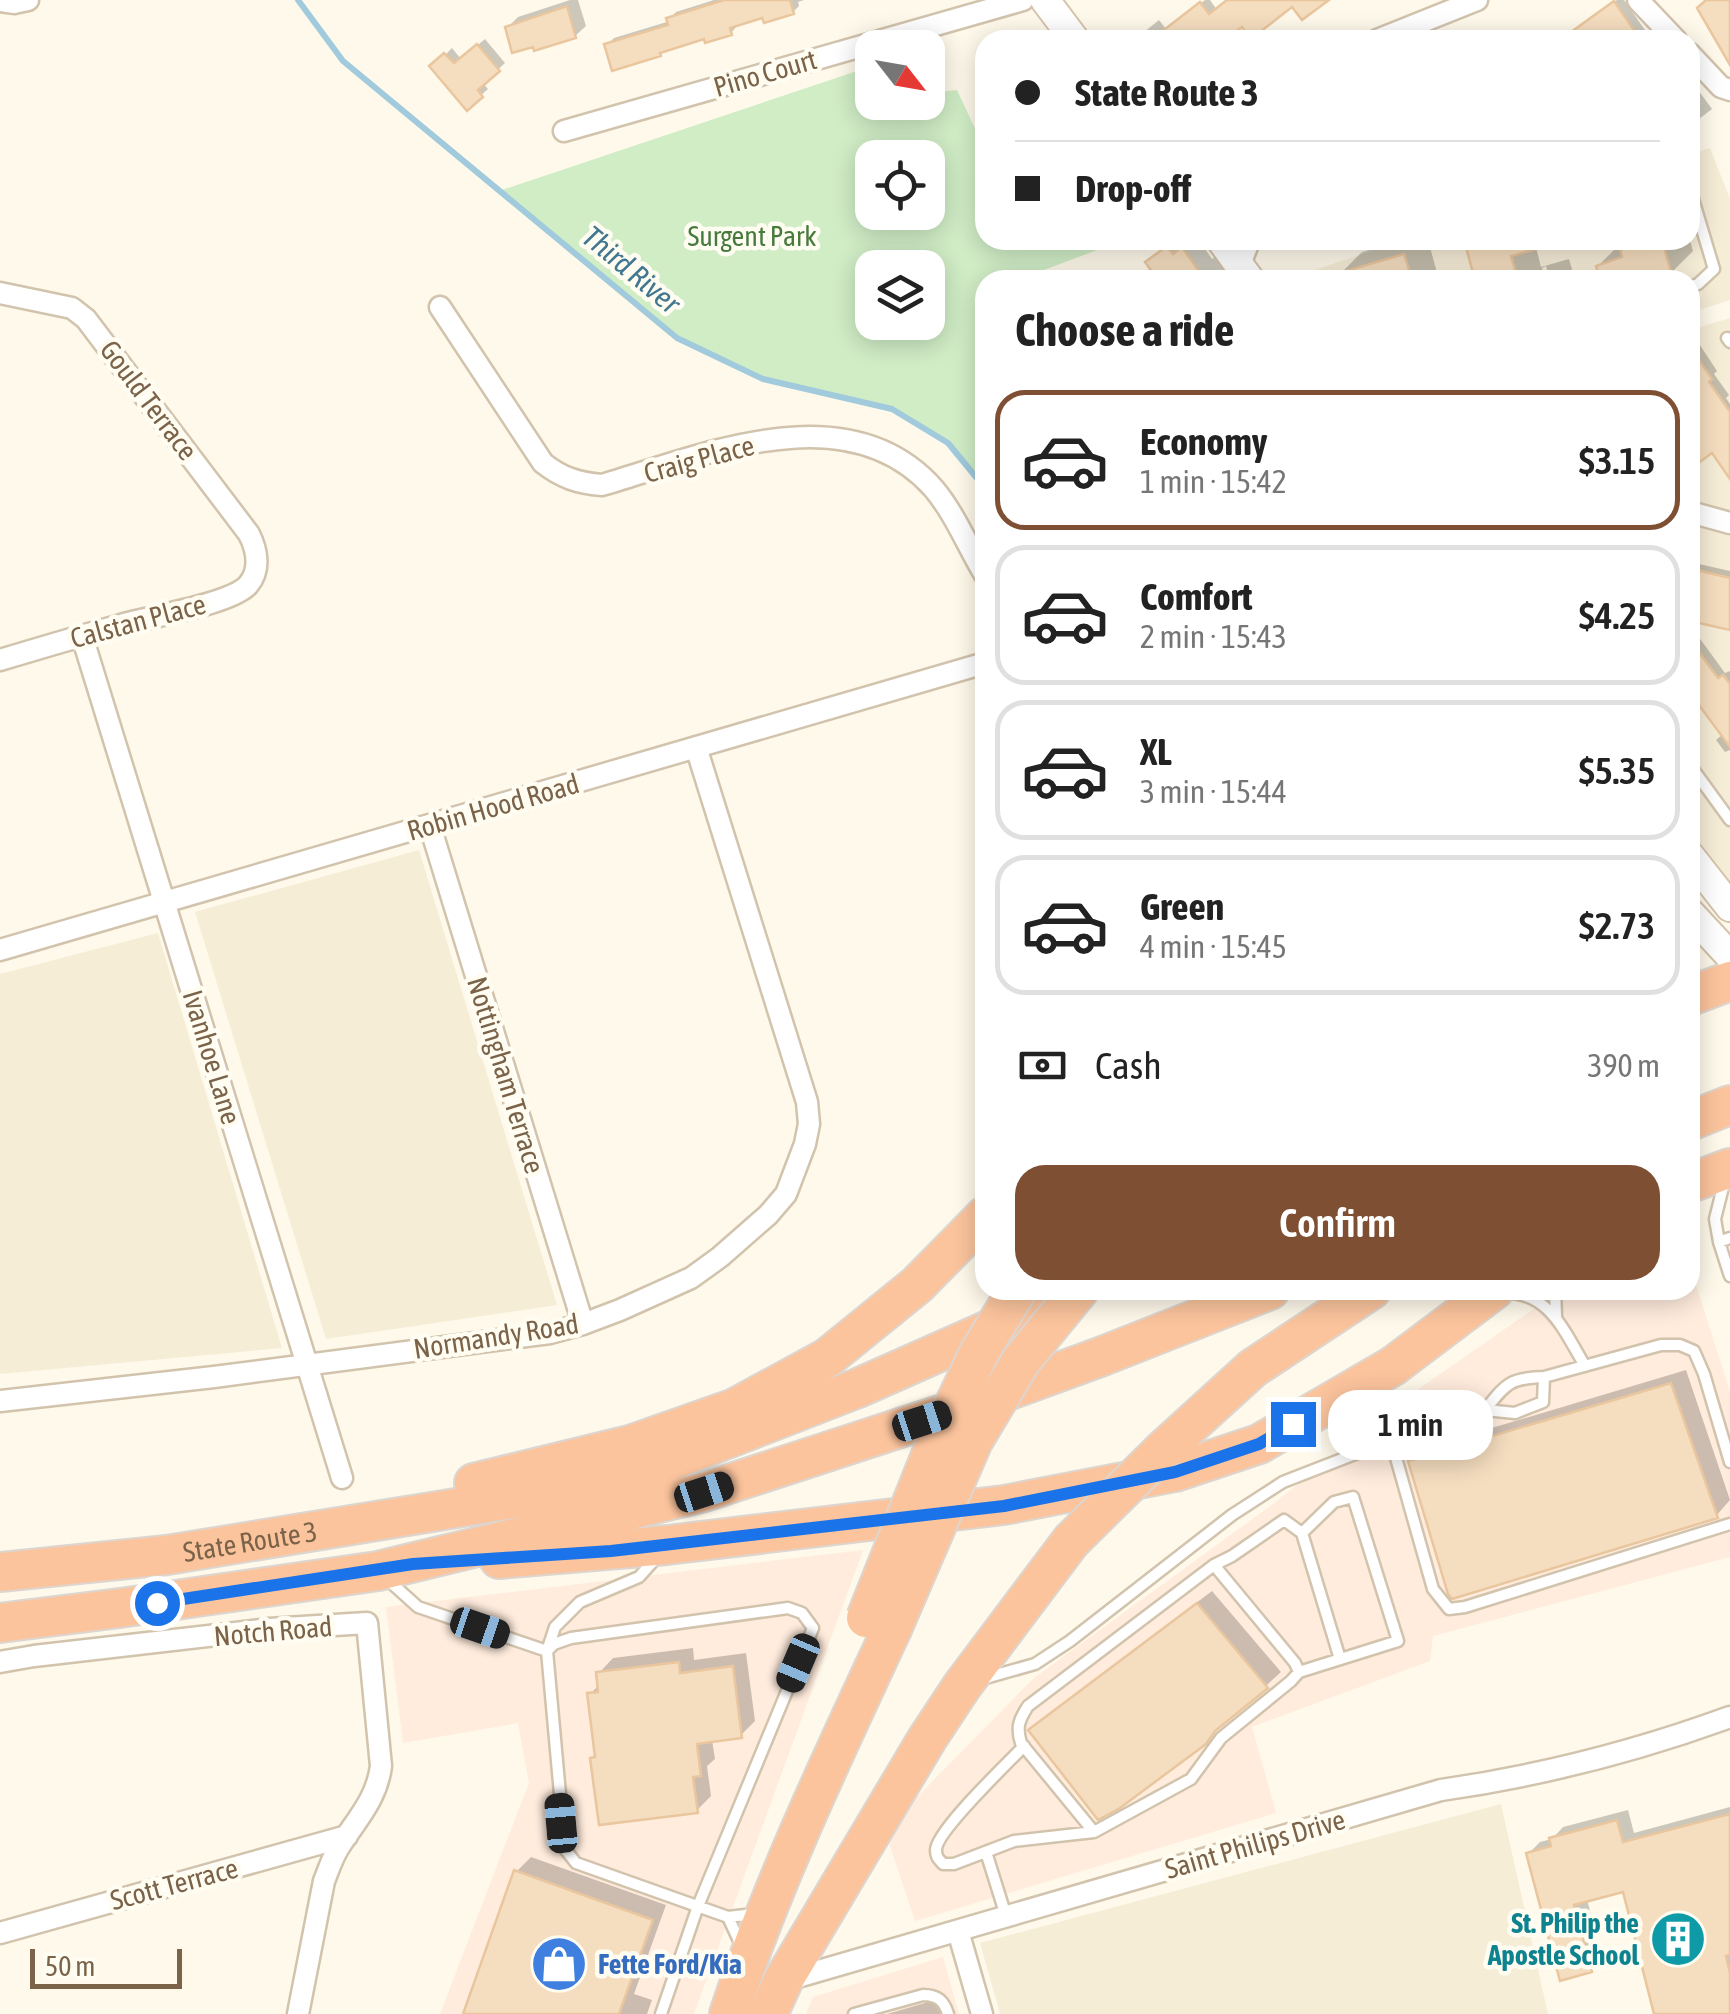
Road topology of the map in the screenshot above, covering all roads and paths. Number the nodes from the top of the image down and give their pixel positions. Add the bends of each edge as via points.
1 (28, 0) edge
2 (1023, 0) edge
3 (1045, 0) edge
4 (1477, 0) edge
5 (1638, 0) edge
6 (0, 1) edge
7 (1067, 30) edge
8 (1401, 30) edge
9 (1666, 30) edge
10 (1700, 64) edge
11 (1730, 90) edge
12 (564, 131) dead end
13 (1700, 222) edge
14 (1700, 282) edge
15 (0, 294) edge
16 (440, 307) dead end
17 (1700, 515) edge
18 (1730, 523) edge
19 (975, 558) edge
20 (256, 560) joint
21 (82, 636) junction
22 (0, 660) edge
23 (975, 666) edge
24 (696, 747) junction
25 (1700, 779) edge
26 (1730, 820) edge
27 (430, 826) junction
28 (1700, 868) edge
29 (164, 904) junction
30 (1730, 906) edge
31 (1700, 924) edge
32 (0, 950) edge
33 (1730, 956) edge
34 (1730, 981) edge
35 (1700, 992) edge
36 (1728, 1106) edge
37 (1700, 1118) edge
38 (1730, 1168) edge
39 (1700, 1179) edge
40 (975, 1226) edge
41 (1724, 1240) edge
42 (1730, 1276) edge
43 (1011, 1300) edge
44 (1056, 1300) edge
45 (1071, 1300) edge
46 (1245, 1300) edge
47 (1355, 1300) edge
48 (1481, 1300) edge
49 (1534, 1300) edge
50 (1555, 1300) edge
51 (1556, 1316) junction
52 (583, 1324) junction
53 (307, 1365) junction
54 (1584, 1366) junction
55 (1544, 1377) junction
56 (0, 1401) edge
57 (1485, 1410) junction
58 (1391, 1440) junction
59 (1730, 1462) edge
60 (342, 1478) dead end
61 (380, 1521) junction
62 (1730, 1524) edge
63 (1302, 1533) junction
64 (667, 1545) junction
65 (1214, 1565) junction
66 (396, 1568) junction
67 (0, 1572) edge
68 (0, 1623) edge
69 (879, 1624) junction
70 (547, 1651) junction
71 (1340, 1659) junction
72 (0, 1662) edge
73 (1299, 1672) junction
74 (962, 1686) junction
75 (1730, 1716) edge
76 (1024, 1746) junction
77 (1094, 1832) junction
78 (347, 1836) junction
79 (986, 1852) junction
80 (771, 1898) junction
81 (698, 1906) junction
82 (728, 1917) junction
83 (1006, 1917) junction
84 (958, 1931) junction
85 (0, 1933) edge
86 (747, 1959) junction
87 (775, 1998) edge
88 (298, 2014) edge
89 (661, 2014) edge
90 (729, 2014) edge
91 (854, 2014) edge
92 (948, 2014) edge
93 (982, 2014) edge

1 - 6 street
2 - 12 street, Pino Court
3 - 7 main road
4 - 8 street
5 - 9 street
10 - 11 street
13 - 14 lane via 1714,269
15 - 20 street, Gould Terrace via 72,308 86,319 249,534
16 - 19 street, Craig Place via 543,462 559,476 602,486 773,439 860,443 934,489
17 - 18 street
20 - 21 street, Calstan Place via 248,585 230,597
21 - 22 street, Calstan Place
21 - 29 street, Ivanhoe Lane
23 - 24 street, Robin Hood Road
24 - 27 street, Robin Hood Road
24 - 52 street, Normandy Road via 810,1124 786,1194 720,1258 691,1278
25 - 26 lane
27 - 29 street, Robin Hood Road
27 - 52 street, Nottingham Terrace
28 - 30 main road
29 - 32 street, Robin Hood Road
29 - 53 street, Ivanhoe Lane
31 - 33 main road
34 - 35 highway
36 - 37 highway
38 - 39 highway
38 - 41 lane via 1715,1219
40 - 61 highway via 917,1285 827,1358 735,1408 630,1444 424,1495
41 - 42 lane
43 - 69 highway, bridge via 935,1444
44 - 61 highway, State Route 3 via 858,1388 647,1470
45 - 69 highway, bridge via 1022,1361 973,1440
46 - 66 highway via 958,1409 704,1492
47 - 74 highway, bridge via 1253,1368 1164,1449 1071,1541
48 - 64 highway via 1394,1366 1259,1444 1175,1472 1004,1506
49 - 51 lane
50 - 51 lane
51 - 54 lane
52 - 53 street, Normandy Road
53 - 56 street, Normandy Road
53 - 60 street, Ivanhoe Lane
54 - 55 lane
54 - 59 lane via 1661,1345 1694,1351
55 - 57 lane via 1506,1384
55 - 57 lane via 1542,1402 1515,1413
57 - 58 lane
58 - 62 lane via 1433,1589 1449,1610
58 - 74 lane via 1283,1482 1036,1664
61 - 67 highway, State Route 3 via 166,1556
63 - 65 lane via 1284,1520
63 - 71 lane
63 - 71 lane via 1334,1502 1353,1497 1398,1640
64 - 66 highway
64 - 70 lane via 640,1576 580,1602 555,1628
65 - 73 lane
65 - 76 lane via 1028,1706 1017,1730
66 - 68 highway, State Route 3
66 - 70 lane via 418,1607
69 - 80 highway
70 - 81 lane via 565,1849 576,1863
70 - 81 lane via 571,1638 788,1608 813,1628
71 - 73 lane
72 - 78 street, Notch Road via 367,1623 381,1766 374,1795
73 - 77 lane via 1221,1738 1191,1779
74 - 87 highway
75 - 83 street, Saint Philips Drive via 1640,1747 1441,1790
76 - 77 lane
76 - 79 lane via 950,1824 936,1851 944,1864
77 - 79 lane
78 - 85 street, Scott Terrace
78 - 88 street via 324,1881
79 - 83 lane
80 - 82 lane
80 - 86 highway
81 - 82 lane
81 - 89 lane
82 - 86 lane
83 - 84 street, Saint Philips Drive
84 - 87 street, Saint Philips Drive
84 - 93 street
86 - 90 highway
91 - 92 lane via 932,1995

